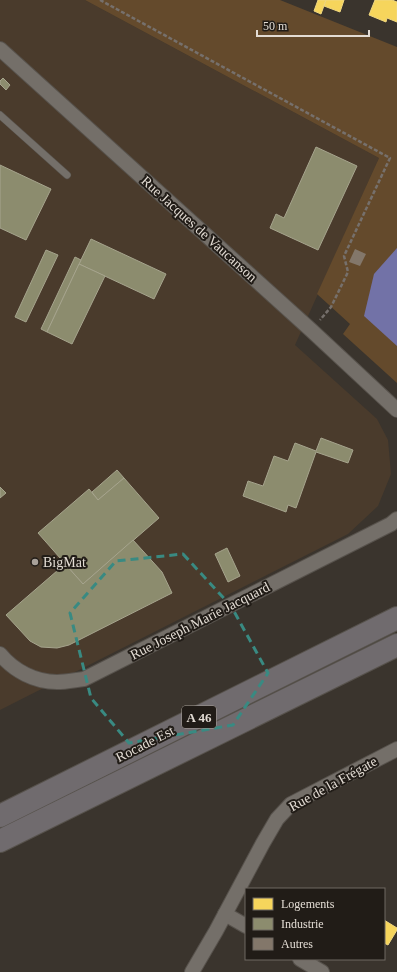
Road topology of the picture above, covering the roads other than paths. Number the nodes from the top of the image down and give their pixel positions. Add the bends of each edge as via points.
1 (1, 51) edge
2 (0, 115) edge
3 (67, 175) dead end
4 (397, 410) edge
5 (397, 519) edge
6 (397, 618) edge
7 (397, 645) edge
8 (0, 654) edge
9 (397, 749) edge
10 (0, 816) edge
11 (0, 841) edge
12 (225, 914) junction
13 (245, 925) edge
14 (302, 960) edge
15 (192, 972) edge
16 (322, 972) edge

1 - 4 street, Rue Jacques de Vaucanson
2 - 3 lane
5 - 8 street, Rue Joseph Marie Jacquard via 84,679 56,682 30,677 8,663
6 - 10 highway, Rocade Est / A 46
7 - 11 highway, Rocade Est / A 46
9 - 12 street, Rue de la Frégate via 291,804 277,819
12 - 13 street
12 - 15 street, Rue de la Frégate
14 - 16 street

